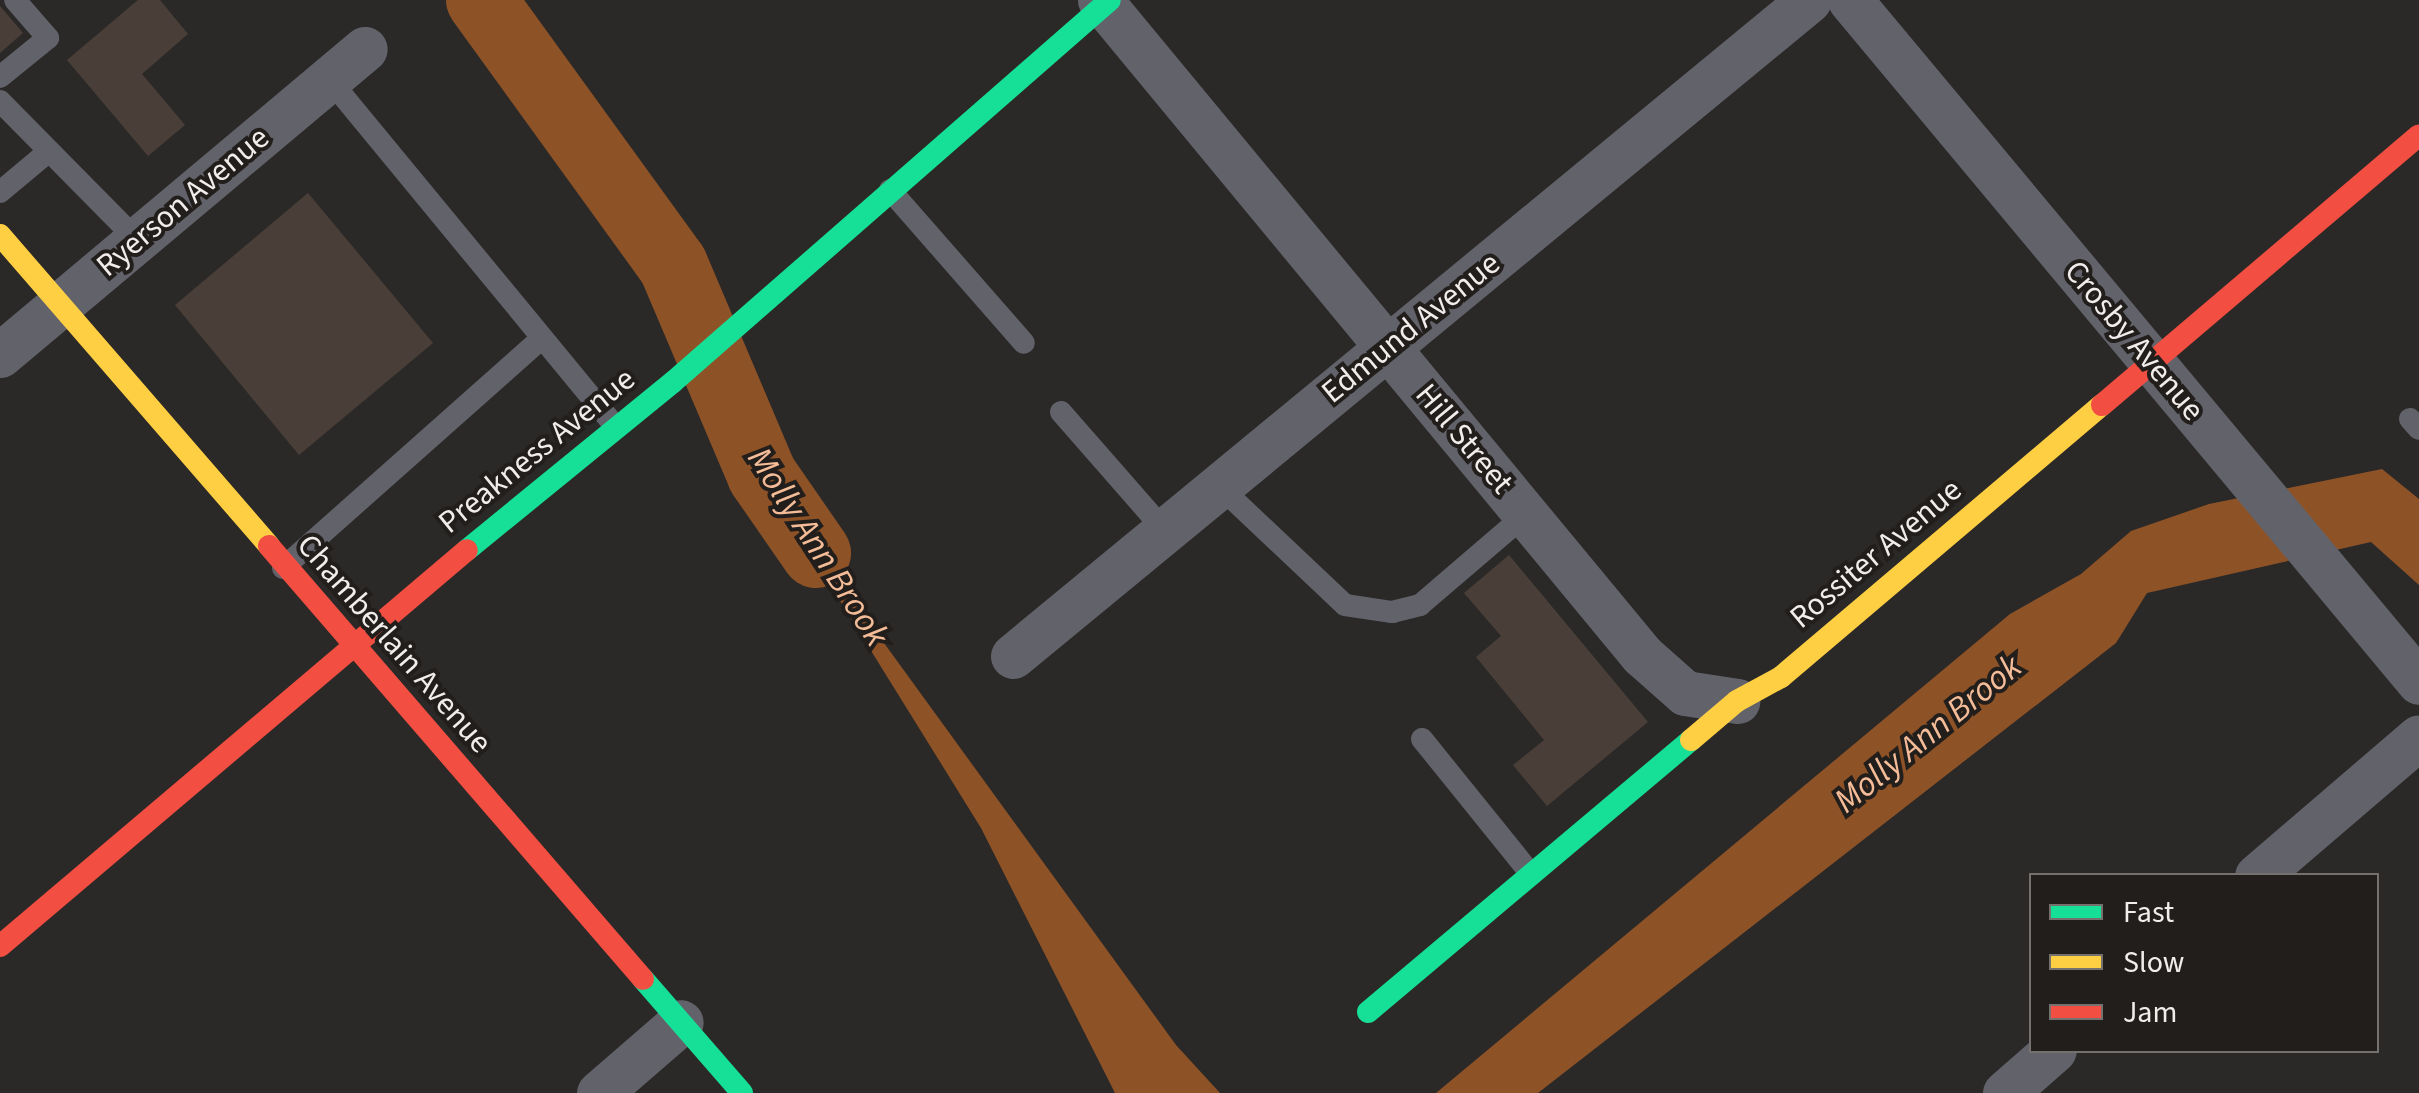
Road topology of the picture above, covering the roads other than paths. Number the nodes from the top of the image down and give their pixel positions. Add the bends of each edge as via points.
1 (16, 0) edge
2 (1809, 0) edge
3 (1850, 0) edge
4 (1104, 2) edge
5 (365, 49) dead end
6 (0, 77) edge
7 (329, 79) junction
8 (0, 101) edge
9 (2419, 135) edge
10 (48, 152) junction
11 (890, 190) junction
12 (0, 192) edge
13 (0, 236) edge
14 (137, 240) junction
15 (58, 306) junction
16 (542, 338) junction
17 (1024, 343) dead end
18 (1388, 348) junction
19 (0, 355) edge
20 (2153, 364) junction
21 (1061, 412) dead end
22 (614, 424) junction
23 (1220, 486) junction
24 (1526, 514) junction
25 (1166, 531) junction
26 (284, 568) junction
27 (352, 646) junction
28 (1013, 656) dead end
29 (2419, 682) edge
30 (1737, 701) junction
31 (2419, 737) edge
32 (1422, 738) dead end
33 (2260, 873) edge
34 (1531, 874) junction
35 (0, 946) edge
36 (1368, 1012) dead end
37 (681, 1022) junction
38 (2051, 1053) edge
39 (599, 1093) edge
40 (742, 1093) edge
41 (2005, 1093) edge

1 - 6 lane via 48,38
2 - 18 street, Edmund Avenue
3 - 20 street, Crosby Avenue
4 - 11 street, Preakness Avenue
4 - 18 street, Hill Street
5 - 7 street, Ryerson Avenue
7 - 14 street, Ryerson Avenue
7 - 16 lane
8 - 10 lane
9 - 20 street, Rossiter Avenue
10 - 12 lane
10 - 14 lane
11 - 17 lane
11 - 22 street, Preakness Avenue via 673,382
13 - 15 street, Chamberlain Avenue
14 - 15 street, Ryerson Avenue
15 - 19 street, Ryerson Avenue
15 - 26 street, Chamberlain Avenue
16 - 22 lane
16 - 26 lane
18 - 23 street, Edmund Avenue
18 - 24 street, Hill Street
20 - 29 street, Crosby Avenue
20 - 30 street, Rossiter Avenue via 1781,677
21 - 25 lane
22 - 27 street, Preakness Avenue
23 - 24 lane via 1344,605 1392,612 1420,605
23 - 25 street, Edmund Avenue
24 - 30 street, Hill Street via 1666,681 1713,701
25 - 28 street, Edmund Avenue
26 - 27 street, Chamberlain Avenue
27 - 35 street, Preakness Avenue
27 - 37 street, Chamberlain Avenue
30 - 34 street, Rossiter Avenue
31 - 33 street
32 - 34 lane
34 - 36 street, Rossiter Avenue
37 - 39 street
37 - 40 street, Chamberlain Avenue
38 - 41 street

